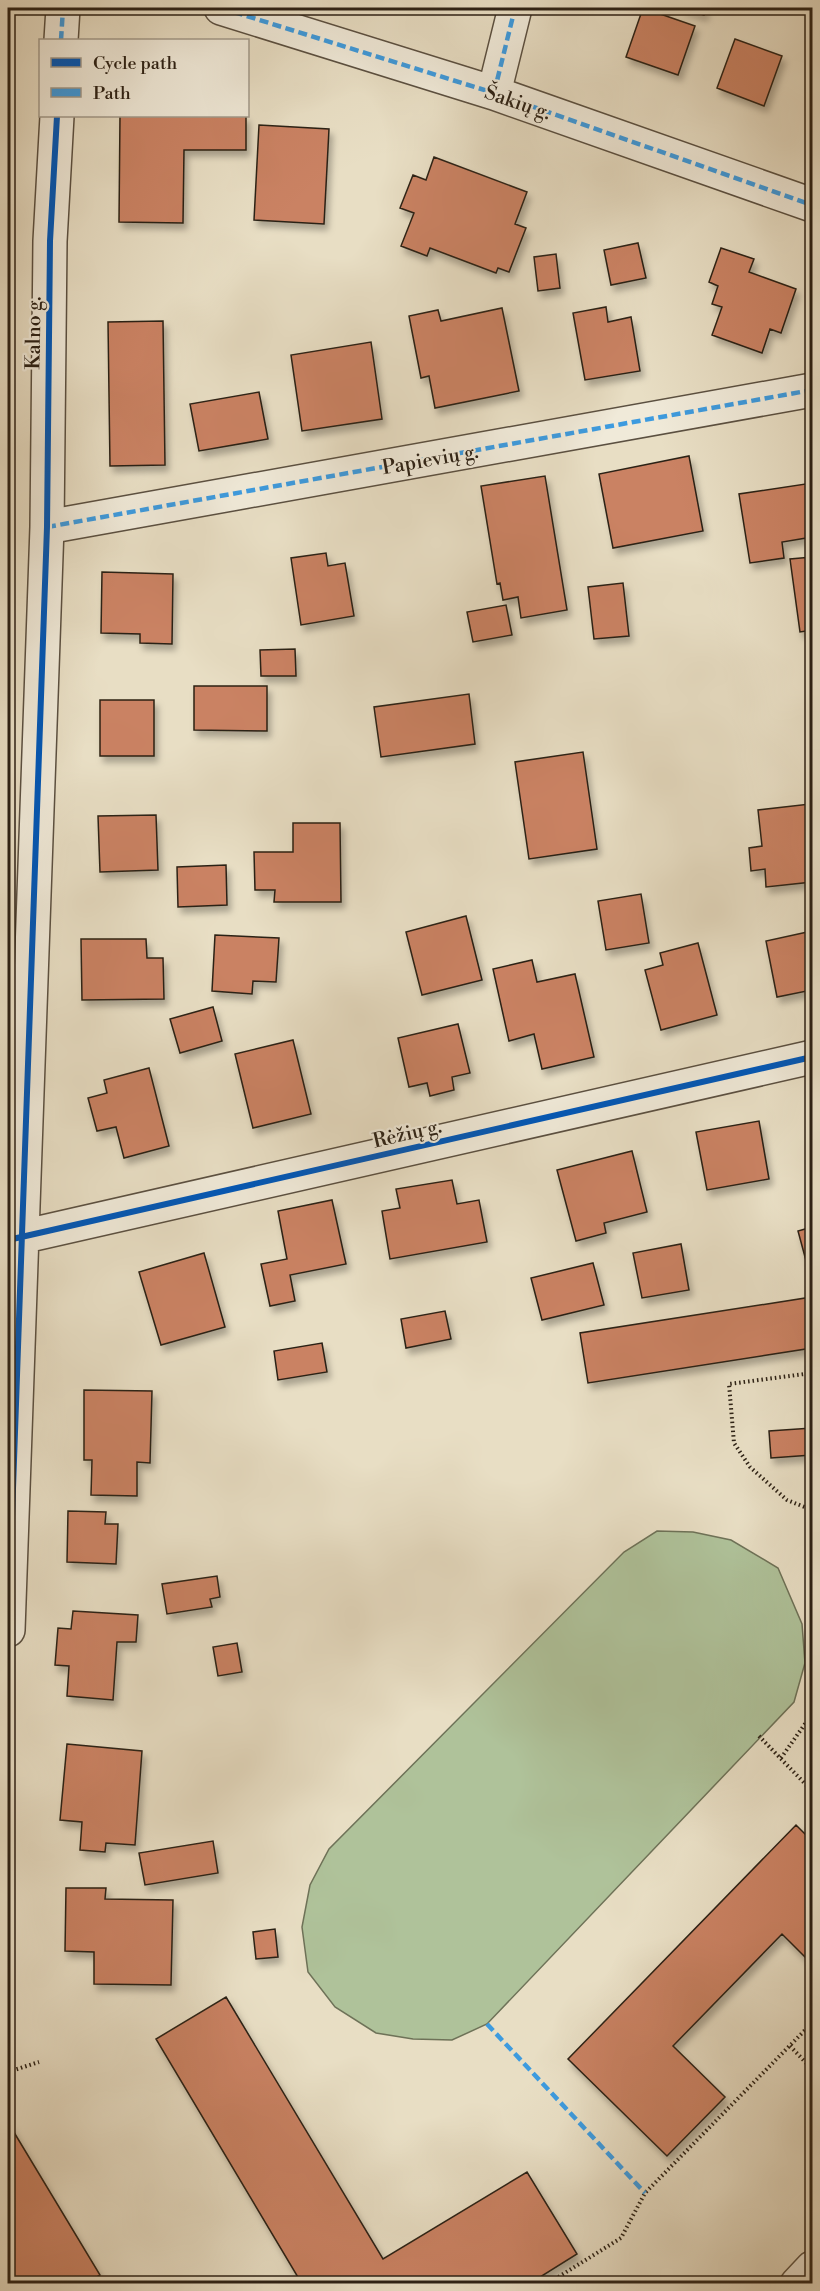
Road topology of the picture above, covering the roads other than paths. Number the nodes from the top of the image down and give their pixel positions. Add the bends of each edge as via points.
1 (63, 8) edge
2 (221, 8) edge
3 (515, 8) edge
4 (62, 39) edge
5 (494, 93) junction
6 (57, 117) edge
7 (813, 205) edge
8 (813, 390) edge
9 (46, 527) junction
10 (813, 1057) edge
11 (15, 1238) edge
12 (8, 1630) edge
13 (813, 2268) edge
14 (797, 2283) edge

1 - 4 street
2 - 5 street, Šakių g.
3 - 5 street
5 - 7 street, Šakių g.
6 - 9 street, Kalno g. via 50,241
8 - 9 street, Papievių g.
9 - 11 street, Kalno g.
10 - 11 street, Rėžių g.
11 - 12 street, Kalno g.
13 - 14 street

